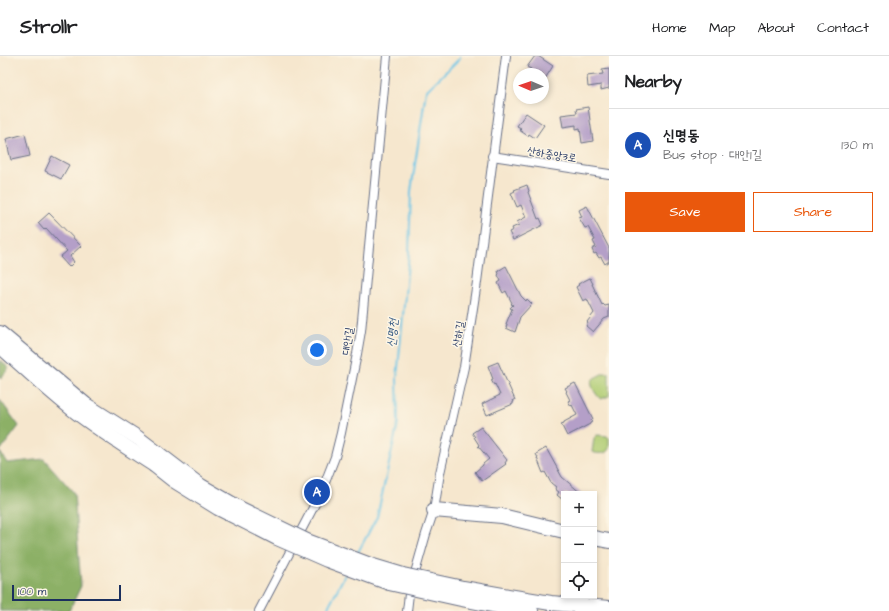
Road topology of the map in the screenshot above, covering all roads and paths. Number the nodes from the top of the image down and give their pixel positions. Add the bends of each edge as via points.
1 (387, 56) edge
2 (506, 56) edge
3 (492, 156) junction
4 (609, 174) edge
5 (0, 333) edge
6 (0, 346) edge
7 (157, 459) junction
8 (434, 510) junction
9 (561, 530) edge
10 (597, 539) edge
11 (609, 541) edge
12 (523, 606) edge
13 (609, 608) edge
14 (259, 611) edge
15 (407, 611) edge

1 - 14 street, 대안1길 via 360,331 341,433 326,480
2 - 3 street, 산하길
3 - 4 street, 산하중앙3로
3 - 8 street, 산하길 via 464,367
5 - 7 highway via 86,405 138,438
6 - 7 highway via 77,412 130,449
7 - 12 highway, bridge via 241,509 307,541 373,566 464,588
8 - 9 highway via 502,516
8 - 15 street, 산하길 via 409,594
10 - 11 highway
12 - 13 highway via 551,603

